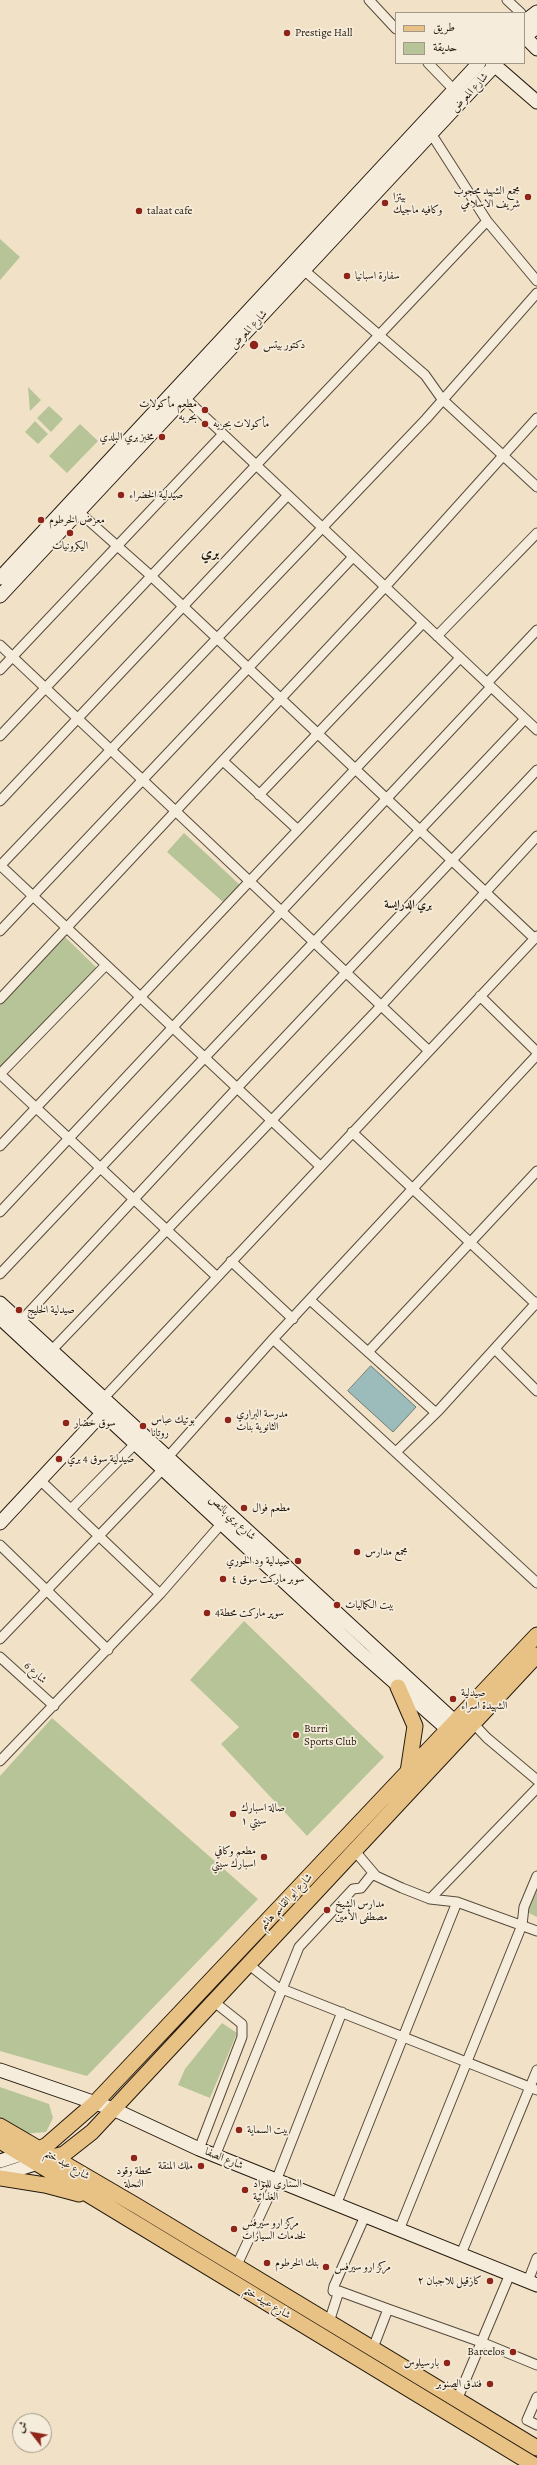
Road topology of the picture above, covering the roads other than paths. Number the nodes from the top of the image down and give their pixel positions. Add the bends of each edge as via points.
1 (370, 0) edge
2 (507, 0) edge
3 (521, 12) edge
4 (528, 18) edge
5 (395, 28) edge
6 (525, 32) edge
7 (525, 37) edge
8 (537, 49) edge
9 (429, 64) edge
10 (478, 64) edge
11 (495, 64) edge
12 (454, 90) junction
13 (464, 101) junction
14 (537, 102) edge
15 (432, 135) junction
16 (487, 221) junction
17 (305, 271) junction
18 (537, 281) edge
19 (537, 293) edge
20 (377, 336) junction
21 (196, 367) junction
22 (206, 376) junction
23 (185, 398) junction
24 (442, 399) junction
25 (537, 418) edge
26 (223, 434) junction
27 (503, 455) junction
28 (256, 465) junction
29 (537, 487) edge
30 (288, 496) junction
31 (79, 505) junction
32 (321, 527) junction
33 (537, 533) edge
34 (117, 547) junction
35 (353, 557) junction
36 (150, 575) junction
37 (0, 578) edge
38 (385, 587) junction
39 (0, 596) edge
40 (183, 606) junction
41 (423, 623) junction
42 (537, 630) edge
43 (437, 636) junction
44 (217, 639) junction
45 (0, 645) edge
46 (13, 657) junction
47 (460, 658) junction
48 (248, 668) junction
49 (0, 670) edge
50 (489, 685) junction
51 (46, 688) junction
52 (281, 698) junction
53 (78, 719) junction
54 (525, 719) junction
55 (537, 730) edge
56 (319, 733) junction
57 (0, 736) edge
58 (110, 748) junction
59 (224, 761) junction
60 (354, 769) junction
61 (537, 770) edge
62 (143, 780) junction
63 (259, 795) junction
64 (387, 800) junction
65 (0, 801) edge
66 (176, 811) junction
67 (420, 828) junction
68 (297, 829) junction
69 (537, 836) edge
70 (452, 860) junction
71 (0, 865) edge
72 (250, 881) junction
73 (486, 892) junction
74 (33, 896) junction
75 (282, 912) junction
76 (68, 928) junction
77 (0, 931) edge
78 (536, 937) edge
79 (314, 942) junction
80 (106, 964) junction
81 (346, 972) junction
82 (480, 996) junction
83 (141, 998) junction
84 (0, 999) edge
85 (381, 1006) junction
86 (173, 1028) junction
87 (429, 1051) junction
88 (537, 1052) edge
89 (537, 1056) edge
90 (205, 1058) junction
91 (0, 1074) edge
92 (237, 1088) junction
93 (37, 1108) junction
94 (271, 1120) junction
95 (352, 1132) junction
96 (68, 1138) junction
97 (0, 1146) edge
98 (320, 1166) junction
99 (100, 1168) junction
100 (537, 1171) edge
101 (412, 1190) junction
102 (134, 1199) junction
103 (0, 1212) edge
104 (166, 1229) junction
105 (470, 1244) junction
106 (231, 1261) junction
107 (0, 1274) edge
108 (216, 1276) junction
109 (310, 1300) junction
110 (0, 1304) edge
111 (537, 1304) edge
112 (0, 1318) edge
113 (292, 1319) junction
114 (20, 1322) junction
115 (273, 1339) junction
116 (51, 1350) junction
117 (496, 1350) junction
118 (368, 1352) junction
119 (537, 1391) edge
120 (103, 1406) junction
121 (436, 1413) junction
122 (136, 1443) junction
123 (396, 1452) junction
124 (165, 1463) junction
125 (40, 1480) junction
126 (71, 1509) junction
127 (0, 1523) edge
128 (222, 1523) junction
129 (98, 1535) junction
130 (0, 1545) edge
131 (537, 1583) edge
132 (46, 1590) junction
133 (160, 1594) junction
134 (537, 1635) edge
135 (0, 1638) edge
136 (108, 1650) junction
137 (537, 1656) edge
138 (0, 1657) edge
139 (398, 1687) junction
140 (54, 1706) junction
141 (461, 1727) junction
142 (0, 1761) edge
143 (407, 1772) junction
144 (537, 1780) edge
145 (537, 1788) edge
146 (354, 1850) junction
147 (373, 1872) junction
148 (537, 1876) edge
149 (430, 1899) junction
150 (457, 1902) junction
151 (522, 1925) junction
152 (537, 1931) edge
153 (248, 1964) junction
154 (282, 1989) junction
155 (213, 2001) junction
156 (342, 2012) junction
157 (403, 2037) junction
158 (466, 2062) junction
159 (0, 2070) edge
160 (537, 2070) edge
161 (534, 2089) edge
162 (94, 2104) junction
163 (113, 2110) junction
164 (0, 2126) edge
165 (0, 2141) edge
166 (199, 2149) junction
167 (24, 2154) junction
168 (39, 2156) junction
169 (215, 2156) junction
170 (53, 2157) junction
171 (0, 2160) edge
172 (0, 2175) edge
173 (0, 2178) edge
174 (276, 2181) junction
175 (93, 2198) junction
176 (133, 2204) joint
177 (336, 2205) junction
178 (365, 2216) junction
179 (399, 2230) junction
180 (461, 2254) junction
181 (537, 2258) edge
182 (236, 2267) junction
183 (510, 2274) junction
184 (532, 2283) edge
185 (339, 2290) junction
186 (388, 2309) junction
187 (329, 2322) junction
188 (481, 2342) junction
189 (373, 2348) junction
190 (537, 2365) edge
191 (537, 2397) edge
192 (457, 2400) junction
193 (537, 2425) edge
194 (537, 2448) edge
195 (534, 2465) edge

1 - 5 street
2 - 3 street
4 - 6 main road
7 - 8 main road
9 - 12 street
10 - 12 main road, شارع المعرض
11 - 13 main road, شارع المعرض
11 - 14 main road
12 - 13 street
12 - 21 main road, شارع المعرض
13 - 15 main road, شارع المعرض
15 - 16 street
15 - 17 main road, شارع المعرض
16 - 18 street
16 - 20 street
17 - 20 street
17 - 22 main road, شارع المعرض
19 - 24 street
20 - 24 street via 425,375
20 - 28 street
21 - 22 main road
21 - 31 main road, شارع المعرض
22 - 23 main road, شارع المعرض
23 - 26 street
23 - 31 main road, شارع المعرض
24 - 27 street
24 - 32 street
25 - 27 street
26 - 28 street
26 - 34 street
27 - 29 street
27 - 38 street
28 - 30 street
28 - 36 street
30 - 32 street
30 - 40 street
31 - 34 street
31 - 37 main road, شارع المعرض
31 - 39 main road, شارع المعرض
32 - 35 street
32 - 44 street
33 - 43 street
34 - 36 street
34 - 46 street
35 - 38 street
35 - 48 street
36 - 40 street
36 - 51 street
38 - 41 street
38 - 52 street
40 - 44 street
40 - 53 street
41 - 43 street
41 - 56 street
42 - 50 street
43 - 47 street
44 - 48 street
44 - 58 street
45 - 46 street
46 - 49 street
46 - 51 street
47 - 50 street
47 - 60 street
48 - 52 street
48 - 62 street
50 - 54 street
50 - 64 street
51 - 53 street
51 - 57 street
52 - 56 street
52 - 59 street
53 - 58 street
53 - 65 street
54 - 55 street
54 - 67 street
56 - 60 street
56 - 63 street
58 - 62 street
58 - 71 street
59 - 63 street
59 - 66 street
60 - 64 street
60 - 68 street
61 - 70 street
62 - 66 street
62 - 74 street
63 - 68 street
64 - 67 street
64 - 75 street
66 - 72 street
66 - 76 street
67 - 70 street
67 - 79 street
68 - 72 street
69 - 73 street
70 - 73 street
70 - 81 street
71 - 74 street
72 - 75 street
72 - 83 street
73 - 78 street
73 - 85 street
74 - 76 street
74 - 77 street
75 - 79 street
75 - 86 street
76 - 80 street
76 - 84 street
78 - 82 street
79 - 81 street
79 - 90 street
80 - 83 street
80 - 91 street
81 - 85 street
81 - 92 street
82 - 87 street
82 - 88 street
83 - 86 street
83 - 93 street
85 - 87 street
85 - 94 street
86 - 90 street
86 - 96 street
87 - 95 street
89 - 101 street
90 - 92 street
90 - 99 street
91 - 93 street
92 - 94 street
92 - 102 street
93 - 96 street
93 - 97 street
94 - 98 street
94 - 104 street
95 - 98 street
95 - 101 street
96 - 99 street
96 - 103 street
98 - 106 street
99 - 102 street
99 - 107 street
100 - 105 street
101 - 105 street
101 - 109 street
102 - 104 street
102 - 114 street
104 - 108 street
104 - 116 street
105 - 111 street
105 - 118 street
106 - 108 street
106 - 113 street
108 - 120 street
109 - 113 street
109 - 118 street
110 - 114 main road, شارع بري بالنص
111 - 117 street
112 - 120 main road, شارع بري بالنص
113 - 115 street
114 - 116 main road, شارع بري بالنص
115 - 123 street
115 - 124 street
116 - 120 main road, شارع بري بالنص
117 - 119 street
117 - 121 street
118 - 121 street
120 - 122 main road, شارع بري بالنص
120 - 124 main road, شارع بري بالنص
120 - 125 main road
121 - 123 street
122 - 124 main road, شارع بري بالنص
122 - 126 street
123 - 131 street
124 - 128 main road, شارع بري بالنص
124 - 129 street
124 - 141 main road, شارع بري بالنص
125 - 126 street
125 - 127 main road
126 - 129 street
128 - 133 street
128 - 139 main road, شارع بري بالنص
129 - 132 street
129 - 133 street
130 - 132 street
132 - 135 street
132 - 136 street
133 - 136 street
134 - 141 main road, شارع ابو القاسم هاشم
136 - 140 street
137 - 141 main road, شارع ابو القاسم هاشم
138 - 140 street, شارع 6
139 - 141 main road, شارع بري بالنص
139 - 143 main road via 415,1726
140 - 142 street
141 - 143 main road, شارع ابو القاسم هاشم
141 - 144 street via 487,1738
141 - 146 main road, شارع ابو القاسم هاشم
143 - 162 main road, شارع ابو القاسم هاشم
145 - 149 street
146 - 147 street
146 - 153 main road, شارع ابو القاسم هاشم
147 - 149 street via 379,1878
147 - 154 street via 361,1888 353,1889 306,1938 299,1947
148 - 151 street via 524,1907
149 - 150 street
150 - 151 street
150 - 157 street
151 - 152 street
151 - 158 street
153 - 154 street via 273,1985
153 - 155 main road, شارع ابو القاسم هاشم
154 - 156 street
154 - 169 street
155 - 163 main road, شارع ابو القاسم هاشم
155 - 166 street via 242,2024 242,2037
156 - 157 street
156 - 174 street
157 - 158 street
157 - 177 street
158 - 161 street
158 - 179 street
159 - 162 main road, شارع الصفا
160 - 161 street
161 - 180 street
162 - 163 main road, شارع الصفا
162 - 168 main road, شارع ابو القاسم هاشم via 47,2145
163 - 166 main road, شارع الصفا
163 - 170 main road, شارع ابو القاسم هاشم via 76,2146
164 - 168 main road, شارع عبد ختم
165 - 167 main road, شارع عبيد ختم
166 - 169 main road, شارع الصفا
167 - 168 main road, شارع عبيد ختم
167 - 171 main road
168 - 170 main road, شارع عبد ختم
168 - 172 main road
168 - 175 main road, شارع عبيد ختم
169 - 174 main road, شارع الصفا
170 - 176 main road, شارع عبد ختم
173 - 175 main road via 45,2184
174 - 177 main road, شارع الصفا
174 - 182 street
175 - 195 main road, شارع عبيد ختم
176 - 182 main road, شارع عبيد ختم
177 - 178 main road, شارع الصفا
178 - 179 main road, شارع الصفا
178 - 185 street via 333,2291
179 - 180 main road, شارع الصفا
180 - 183 main road, شارع الصفا
181 - 184 street
182 - 187 main road, شارع عبيد ختم
183 - 184 main road, شارع الصفا
183 - 188 street
185 - 186 street
185 - 187 street
186 - 188 street
186 - 189 street
187 - 189 main road, شارع عبيد ختم
188 - 190 street
188 - 192 street
189 - 192 main road, شارع عبيد ختم
191 - 193 street via 527,2420
192 - 194 main road, شارع عبيد ختم

